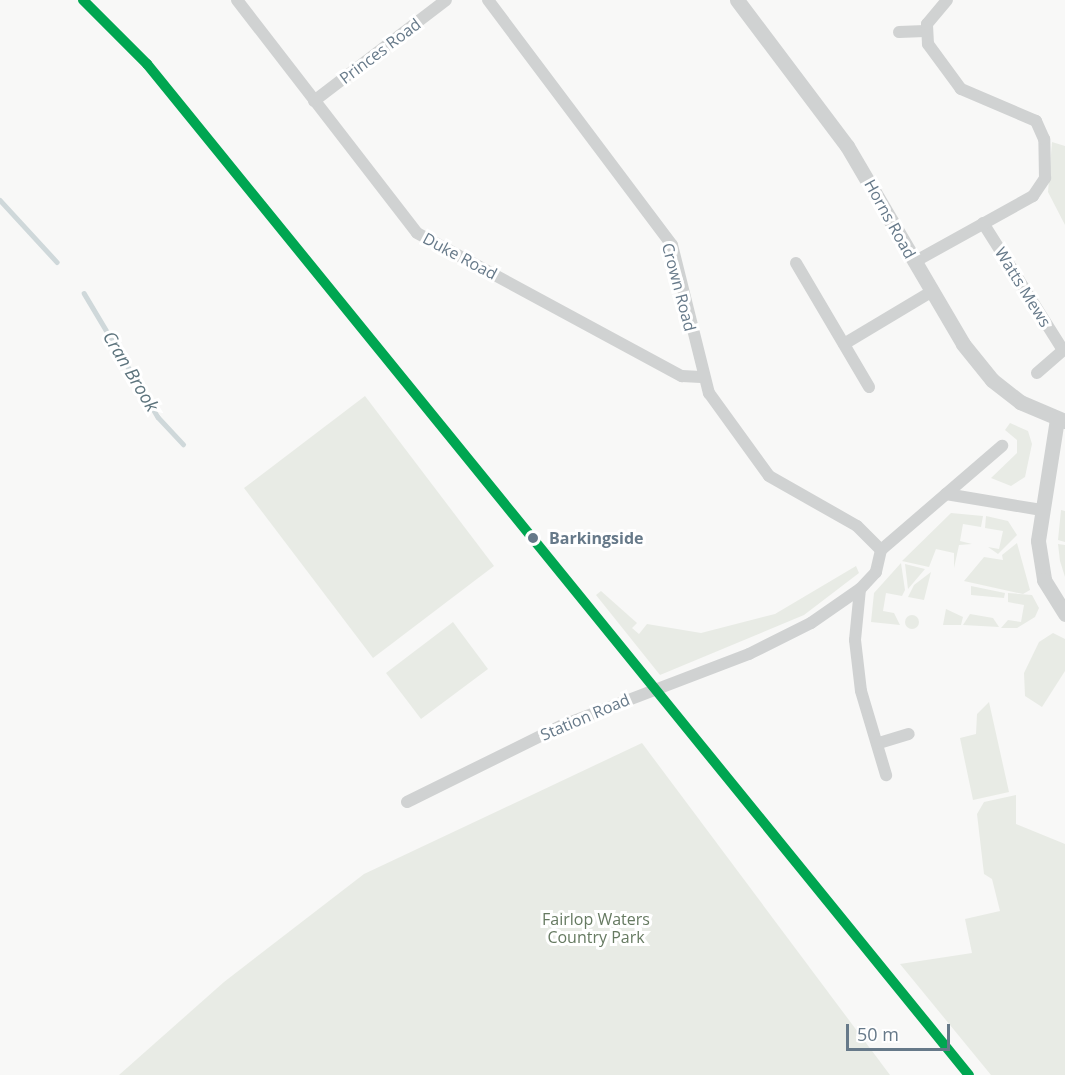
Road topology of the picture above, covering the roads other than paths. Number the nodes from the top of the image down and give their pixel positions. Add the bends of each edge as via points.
1 (237, 0) edge
2 (446, 0) edge
3 (488, 0) edge
4 (738, 0) edge
5 (947, 0) edge
6 (899, 32) dead end
7 (925, 32) junction
8 (314, 101) junction
9 (983, 224) junction
10 (914, 262) junction
11 (796, 263) dead end
12 (931, 292) junction
13 (844, 344) junction
14 (1064, 349) edge
15 (1037, 373) dead end
16 (701, 377) junction
17 (869, 387) dead end
18 (1061, 420) edge
19 (1002, 446) dead end
20 (946, 494) junction
21 (1042, 510) junction
22 (881, 550) junction
23 (860, 589) junction
24 (1065, 614) edge
25 (909, 734) dead end
26 (879, 743) junction
27 (886, 774) dead end
28 (407, 802) dead end

1 - 8 street, Duke Road
2 - 8 street, Princes Road
3 - 16 street, Crown Road via 672,245
4 - 10 street, Horns Road via 847,146
5 - 7 street
6 - 7 street
7 - 9 street via 928,44 961,89 1028,116 1043,133 1045,178 1039,190
8 - 16 street, Duke Road via 417,233 682,375
9 - 10 street
9 - 14 street, Watts Mews
10 - 12 street, Horns Road
11 - 13 street
12 - 13 street
12 - 18 street, Horns Road via 992,380 1020,402
13 - 17 street
14 - 15 street
16 - 22 street, Crown Road via 769,476 857,526
18 - 21 street
19 - 20 street
20 - 21 street
20 - 22 street
21 - 24 street via 1040,564
22 - 23 street, Station Road via 876,572
23 - 26 street via 857,663 868,724
23 - 28 street, Station Road via 811,623 749,654 626,700
25 - 26 street
26 - 27 street

